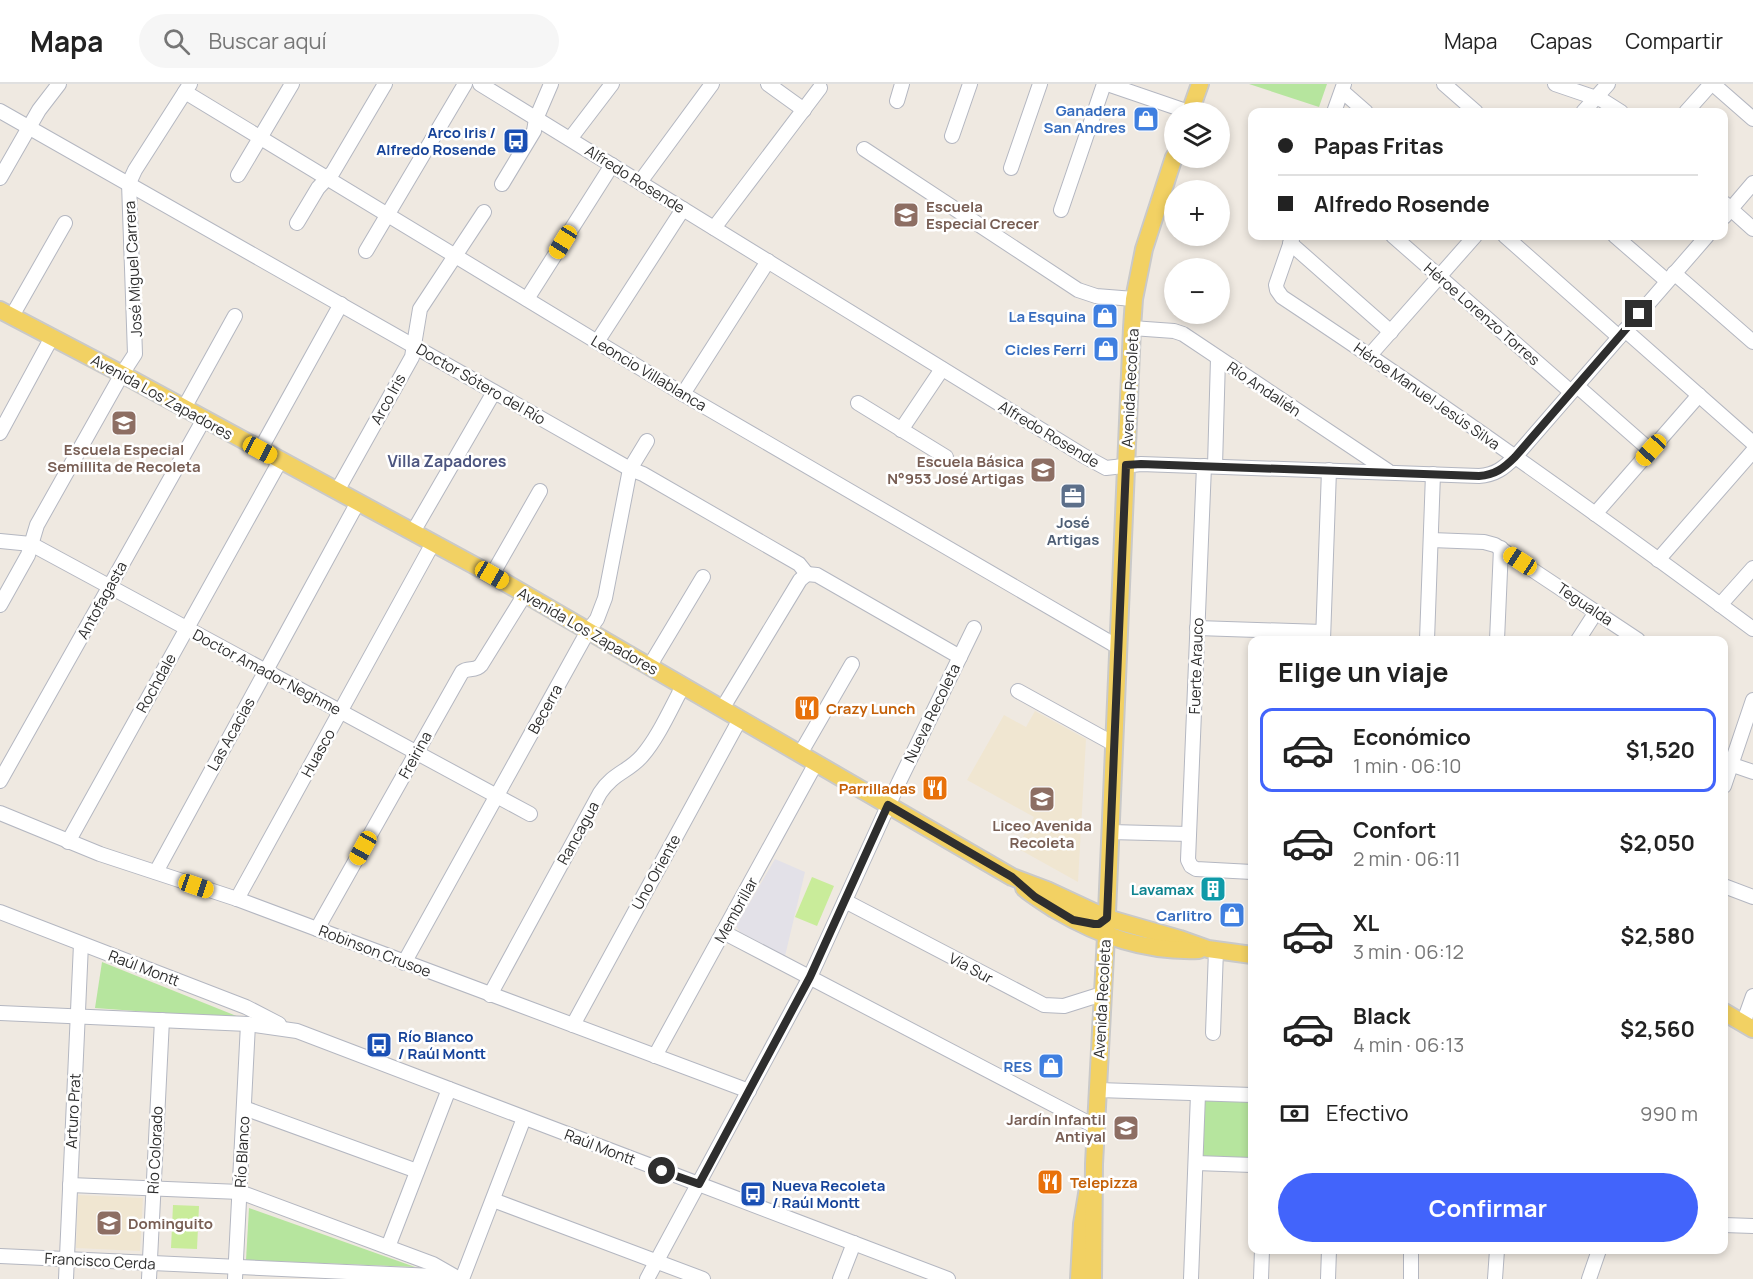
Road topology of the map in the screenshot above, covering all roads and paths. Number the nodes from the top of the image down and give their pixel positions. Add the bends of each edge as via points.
1 (59, 84) edge
2 (292, 84) edge
3 (385, 84) edge
4 (465, 84) edge
5 (480, 84) edge
6 (551, 84) edge
7 (612, 84) edge
8 (712, 84) edge
9 (768, 84) edge
10 (902, 84) edge
11 (970, 84) edge
12 (1040, 84) edge
13 (1106, 84) edge
14 (1200, 84) edge
15 (1444, 84) edge
16 (1556, 84) edge
17 (1608, 84) edge
18 (1712, 84) edge
19 (1343, 87) edge
20 (187, 88) edge
21 (820, 88) dead end
22 (1593, 91) edge
23 (897, 100) dead end
24 (1194, 102) edge
25 (1164, 103) edge
26 (1335, 108) edge
27 (1362, 108) edge
28 (1471, 108) edge
29 (1585, 108) edge
30 (1616, 108) edge
31 (1690, 108) edge
32 (804, 110) junction
33 (0, 111) edge
34 (536, 119) junction
35 (1753, 119) edge
36 (29, 128) junction
37 (952, 136) dead end
38 (260, 138) junction
39 (570, 139) junction
40 (864, 149) dead end
41 (612, 165) junction
42 (1011, 168) dead end
43 (1170, 168) edge
44 (238, 175) dead end
45 (0, 178) edge
46 (327, 179) junction
47 (640, 182) junction
48 (1753, 183) edge
49 (502, 184) dead end
50 (129, 186) junction
51 (1728, 208) edge
52 (683, 209) junction
53 (1061, 210) dead end
54 (1728, 211) edge
55 (484, 212) dead end
56 (387, 215) junction
57 (65, 223) dead end
58 (297, 223) dead end
59 (714, 228) junction
60 (1753, 229) edge
61 (1291, 240) edge
62 (1292, 240) edge
63 (1398, 240) edge
64 (1472, 240) edge
65 (1510, 240) edge
66 (1620, 240) edge
67 (1703, 240) edge
68 (366, 251) dead end
69 (455, 256) junction
70 (768, 261) junction
71 (1440, 276) junction
72 (1670, 277) junction
73 (1134, 298) junction
74 (526, 299) junction
75 (341, 304) junction
76 (6, 313) edge
77 (235, 316) dead end
78 (1132, 328) junction
79 (1391, 332) junction
80 (1622, 333) junction
81 (52, 337) junction
82 (597, 342) junction
83 (1753, 342) edge
84 (415, 347) junction
85 (1370, 355) junction
86 (1218, 358) junction
87 (942, 369) junction
88 (122, 374) junction
89 (1574, 389) junction
90 (494, 392) junction
91 (683, 394) junction
92 (1699, 395) junction
93 (858, 403) dead end
94 (184, 408) junction
95 (204, 419) junction
96 (901, 430) junction
97 (0, 433) edge
98 (647, 441) dead end
99 (1753, 443) edge
100 (260, 450) junction
101 (1651, 450) junction
102 (1753, 451) edge
103 (946, 457) dead end
104 (1515, 457) junction
105 (280, 461) junction
106 (1126, 465) junction
107 (1209, 466) junction
108 (630, 469) junction
109 (1329, 470) junction
110 (1388, 471) junction
111 (1433, 474) junction
112 (337, 490) junction
113 (540, 491) dead end
114 (358, 502) junction
115 (1595, 514) junction
116 (413, 532) junction
117 (1431, 540) junction
118 (0, 541) edge
119 (433, 543) junction
120 (31, 544) junction
121 (1501, 548) junction
122 (1658, 560) junction
123 (1753, 568) edge
124 (807, 574) junction
125 (492, 575) junction
126 (703, 577) dead end
127 (109, 587) junction
128 (525, 594) junction
129 (0, 605) edge
130 (1720, 605) junction
131 (1596, 612) junction
132 (974, 628) dead end
133 (1197, 628) junction
134 (186, 629) junction
135 (1753, 629) edge
136 (588, 631) junction
137 (1297, 636) edge
138 (1323, 636) edge
139 (1428, 636) edge
140 (1497, 636) edge
141 (1581, 636) edge
142 (1632, 636) edge
143 (1118, 647) junction
144 (960, 657) junction
145 (852, 664) dead end
146 (650, 667) junction
147 (265, 671) junction
148 (682, 686) junction
149 (1018, 691) dead end
150 (1753, 700) edge
151 (722, 709) junction
152 (340, 712) junction
153 (740, 719) junction
154 (1114, 744) junction
155 (416, 753) junction
156 (800, 754) junction
157 (1728, 761) edge
158 (816, 763) junction
159 (1728, 763) edge
160 (1753, 772) edge
161 (0, 781) edge
162 (496, 796) junction
163 (888, 805) junction
164 (0, 813) edge
165 (530, 814) dead end
166 (1110, 832) junction
167 (1189, 834) junction
168 (68, 842) junction
169 (156, 872) junction
170 (1248, 872) edge
171 (1012, 877) junction
172 (1728, 888) edge
173 (1753, 897) edge
174 (237, 899) junction
175 (844, 901) junction
176 (0, 912) edge
177 (1107, 918) junction
178 (1073, 920) junction
179 (1135, 927) junction
180 (317, 929) junction
181 (723, 932) junction
182 (1106, 936) junction
183 (81, 944) junction
184 (1212, 949) junction
185 (1248, 954) edge
186 (404, 963) junction
187 (810, 977) junction
188 (1102, 994) junction
189 (490, 995) junction
190 (1753, 996) edge
191 (0, 1013) edge
192 (1728, 1014) edge
193 (78, 1017) junction
194 (162, 1020) junction
195 (248, 1024) junction
196 (1728, 1024) edge
197 (573, 1025) junction
198 (1748, 1026) edge
199 (286, 1028) junction
200 (1213, 1033) dead end
201 (655, 1056) junction
202 (449, 1089) junction
203 (1098, 1090) junction
204 (749, 1091) junction
205 (1198, 1094) junction
206 (1248, 1095) edge
207 (244, 1108) junction
208 (524, 1118) junction
209 (1096, 1127) junction
210 (1196, 1163) junction
211 (1094, 1164) junction
212 (1248, 1165) edge
213 (417, 1171) junction
214 (699, 1184) junction
215 (70, 1185) junction
216 (153, 1188) junction
217 (240, 1192) junction
218 (493, 1200) junction
219 (1728, 1225) edge
220 (1753, 1226) edge
221 (854, 1243) junction
222 (388, 1247) junction
223 (1262, 1254) edge
224 (1329, 1254) edge
225 (1411, 1254) edge
226 (1497, 1254) edge
227 (1598, 1254) edge
228 (0, 1256) edge
229 (67, 1260) junction
230 (656, 1262) junction
231 (150, 1264) junction
232 (236, 1274) edge
233 (929, 1276) edge
234 (402, 1277) edge
235 (66, 1279) edge
236 (149, 1279) edge
237 (451, 1279) edge
238 (460, 1279) edge
239 (646, 1279) edge
240 (704, 1279) edge
241 (840, 1279) edge
242 (948, 1279) edge
243 (1079, 1279) edge
244 (1093, 1279) edge
245 (1191, 1279) edge
246 (1261, 1279) edge
247 (1328, 1279) edge
248 (1411, 1279) edge
249 (1495, 1279) edge
250 (1589, 1279) edge

1 - 36 street
2 - 38 street
3 - 46 street
4 - 56 street
5 - 34 street, Alfredo Rosende
6 - 34 street
7 - 39 street
8 - 47 street
9 - 32 street
10 - 23 street
11 - 37 street
12 - 42 street
13 - 25 street
13 - 53 street
14 - 24 main road
15 - 28 street
16 - 22 street
17 - 22 street
18 - 31 street
18 - 35 street
19 - 26 street
19 - 27 street
20 - 38 street, Leoncio Villablanca
20 - 50 street via 132,174
21 - 32 street
22 - 29 street
22 - 30 street
32 - 59 street
33 - 36 street, Doctor Sótero del Río
34 - 39 street, Alfredo Rosende
34 - 49 street via 534,131
36 - 45 street
36 - 50 street, Doctor Sótero del Río
38 - 44 street
38 - 46 street, Leoncio Villablanca
39 - 41 street, Alfredo Rosende
40 - 73 street via 1078,290 1096,296
41 - 47 street, Alfredo Rosende
41 - 74 street
43 - 73 main road, Avenida Recoleta via 1144,249
46 - 56 street, Leoncio Villablanca
46 - 58 street
47 - 52 street, Alfredo Rosende
48 - 51 street
50 - 75 street, Doctor Sótero del Río
50 - 88 street, José Miguel Carrera via 136,347
52 - 59 street, Alfredo Rosende
52 - 82 street
54 - 60 street
55 - 69 street, Arco Iris
56 - 68 street
56 - 69 street, Leoncio Villablanca
57 - 76 street
59 - 70 street, Alfredo Rosende
61 - 85 street, Héroe Manuel Jesús Silva via 1277,290
62 - 79 street
63 - 71 street, Héroe Lorenzo Torres
64 - 71 street
65 - 80 street
66 - 72 street
67 - 72 street, Alfredo Rosende
69 - 74 street, Leoncio Villablanca
69 - 84 street, Arco Iris via 420,309
70 - 87 street, Alfredo Rosende
70 - 91 street
71 - 79 street
71 - 89 street, Héroe Lorenzo Torres
72 - 80 street, Alfredo Rosende
72 - 83 street
73 - 78 main road, Avenida Recoleta
74 - 82 street, Leoncio Villablanca
75 - 84 street, Doctor Sótero del Río
75 - 100 street
76 - 81 main road, Avenida Los Zapadores
77 - 94 street
78 - 86 street, Río Andalién via 1179,332
78 - 106 main road, Avenida Recoleta
79 - 85 street
80 - 89 street, Alfredo Rosende
80 - 92 street
81 - 88 main road, Avenida Los Zapadores
81 - 97 street
82 - 91 street, Leoncio Villablanca
84 - 90 street, Doctor Sótero del Río
84 - 112 street, Arco Iris
85 - 104 street, Héroe Manuel Jesús Silva
86 - 107 street, Fuerte Arauco
86 - 110 street, Río Andalién
87 - 96 street
87 - 106 street, Alfredo Rosende via 1097,464 1112,468
88 - 94 main road, Avenida Los Zapadores
88 - 120 street, José Miguel Carrera via 37,525
89 - 101 street, Héroe Lorenzo Torres
89 - 104 street, Alfredo Rosende
90 - 108 street, Doctor Sótero del Río
90 - 116 street
91 - 143 street, Leoncio Villablanca
92 - 99 street
92 - 101 street
93 - 96 street
94 - 95 main road, Avenida Los Zapadores
95 - 100 main road, Avenida Los Zapadores
95 - 127 street, Antofagasta
96 - 103 street
98 - 108 street, Becerra
100 - 105 main road, Avenida Los Zapadores
101 - 115 street
102 - 122 street
104 - 111 street, Alfredo Rosende via 1499,471 1486,475
104 - 115 street, Héroe Manuel Jesús Silva
105 - 112 main road, Avenida Los Zapadores
105 - 134 street, Rochdale
106 - 107 street, Alfredo Rosende
106 - 143 main road, Avenida Recoleta
107 - 109 street, Alfredo Rosende
107 - 133 street, Fuerte Arauco
108 - 124 street, Doctor Sótero del Río via 799,564
108 - 136 street, Becerra via 605,598
109 - 110 street, Alfredo Rosende
109 - 138 street
110 - 111 street, Alfredo Rosende
111 - 117 street
112 - 114 main road, Avenida Los Zapadores
113 - 125 street
114 - 116 main road, Avenida Los Zapadores
114 - 147 street, Las Acacias
115 - 122 street, Héroe Manuel Jesús Silva
116 - 119 main road, Avenida Los Zapadores
117 - 121 street, Tegualda via 1484,542
117 - 139 street
118 - 120 street, Doctor Amador Neghme
119 - 125 main road, Avenida Los Zapadores
119 - 152 street, Huasco
120 - 127 street, Doctor Amador Neghme
120 - 129 street, José Miguel Carrera
121 - 131 street, Tegualda
121 - 140 street
122 - 130 street, Héroe Manuel Jesús Silva
123 - 130 street
124 - 144 street, Doctor Sótero del Río via 817,575
124 - 151 street
125 - 128 main road, Avenida Los Zapadores
126 - 146 street
127 - 134 street, Doctor Amador Neghme
127 - 161 street, Antofagasta
128 - 136 main road, Avenida Los Zapadores
128 - 155 street, Freirina via 481,665 462,672
130 - 135 street, Héroe Manuel Jesús Silva
131 - 141 street
131 - 142 street, Tegualda
132 - 144 street, Nueva Recoleta
133 - 137 street
133 - 167 street, Fuerte Arauco
134 - 147 street, Doctor Amador Neghme
134 - 168 street, Rochdale
136 - 146 main road, Avenida Los Zapadores
136 - 162 street, Becerra
137 - 138 street
143 - 154 main road, Avenida Recoleta
144 - 163 street, Nueva Recoleta
145 - 156 street
146 - 148 main road, Avenida Los Zapadores
147 - 152 street, Doctor Amador Neghme
147 - 169 street, Las Acacias
148 - 151 main road, Avenida Los Zapadores
148 - 189 street, Rancagua via 643,755 604,786
149 - 154 street
150 - 157 street
151 - 153 main road, Avenida Los Zapadores
152 - 155 street, Doctor Amador Neghme
152 - 174 street, Huasco
153 - 156 main road, Avenida Los Zapadores
153 - 197 street, Uno Oriente
154 - 166 main road, Avenida Recoleta
155 - 162 street, Doctor Amador Neghme
155 - 180 street, Freirina
156 - 158 main road, Avenida Los Zapadores
158 - 163 main road, Avenida Los Zapadores
158 - 181 street, Membrillar
159 - 160 street
162 - 165 street, Doctor Amador Neghme
162 - 186 street, Becerra
163 - 171 main road, Avenida Los Zapadores
163 - 175 street, Nueva Recoleta
164 - 168 street, Robinson Crusoe
166 - 167 street
166 - 177 main road, Avenida Recoleta
167 - 170 street, Fuerte Arauco via 1191,866 1199,870
168 - 169 street, Robinson Crusoe
169 - 174 street, Robinson Crusoe
171 - 177 main road, Avenida Los Zapadores
171 - 178 main road, Avenida Los Zapadores via 1035,897
172 - 173 street
174 - 180 street, Robinson Crusoe
175 - 187 street, Nueva Recoleta
175 - 188 street, Vía Sur via 1044,1005 1064,1006
176 - 183 street, Raúl Montt
177 - 178 main road via 1099,924
177 - 179 main road, Avenida Los Zapadores
177 - 182 main road, Avenida Recoleta
178 - 182 main road, Avenida Los Zapadores
179 - 182 main road via 1112,928
179 - 184 main road, Avenida Los Zapadores
180 - 186 street, Robinson Crusoe
181 - 187 street
181 - 201 street, Membrillar
182 - 184 main road, Avenida Los Zapadores via 1173,950
182 - 188 main road, Avenida Recoleta
183 - 193 street, Arturo Prat
183 - 199 street, Raúl Montt via 246,1007
184 - 185 main road, Avenida Los Zapadores
184 - 200 street
186 - 189 street, Robinson Crusoe
187 - 204 street, Nueva Recoleta
187 - 209 street
188 - 203 main road, Avenida Recoleta
189 - 197 street, Robinson Crusoe
190 - 198 street
191 - 193 street, Raúl Montt
192 - 198 main road
193 - 194 street, Raúl Montt
193 - 215 street, Arturo Prat
194 - 195 street, Raúl Montt
194 - 216 street, Río Colorado
195 - 199 street, Raúl Montt
195 - 207 street, Río Blanco
196 - 198 main road
197 - 201 street, Robinson Crusoe
199 - 202 street, Raúl Montt
201 - 204 street, Robinson Crusoe
202 - 208 street, Raúl Montt
202 - 213 street
203 - 205 street
203 - 209 main road, Avenida Recoleta
204 - 214 street, Nueva Recoleta
205 - 206 street
205 - 210 street
207 - 213 street
207 - 217 street, Río Blanco
208 - 214 street, Raúl Montt
208 - 218 street
209 - 211 main road, Avenida Recoleta
210 - 212 street
210 - 245 street
211 - 243 main road, Avenida Recoleta via 1083,1216
211 - 244 main road, Avenida Recoleta
213 - 222 street
214 - 221 street, Raúl Montt
214 - 230 street, Nueva Recoleta
215 - 216 street
215 - 229 street, Arturo Prat
216 - 217 street
216 - 231 street, Río Colorado
217 - 222 street
217 - 232 street, Río Blanco
218 - 230 street
218 - 238 street
219 - 220 street
221 - 233 street, Raúl Montt
221 - 241 street
222 - 238 street
223 - 246 street
224 - 247 street
225 - 248 street
226 - 249 street
227 - 250 street
228 - 229 street, Francisco Cerda
229 - 231 street, Francisco Cerda
229 - 235 street, Arturo Prat
230 - 239 street, Nueva Recoleta
230 - 240 street
231 - 232 street, Francisco Cerda
231 - 236 street, Río Colorado
232 - 234 street, Francisco Cerda
233 - 242 street, Raúl Montt
234 - 237 street, Francisco Cerda

